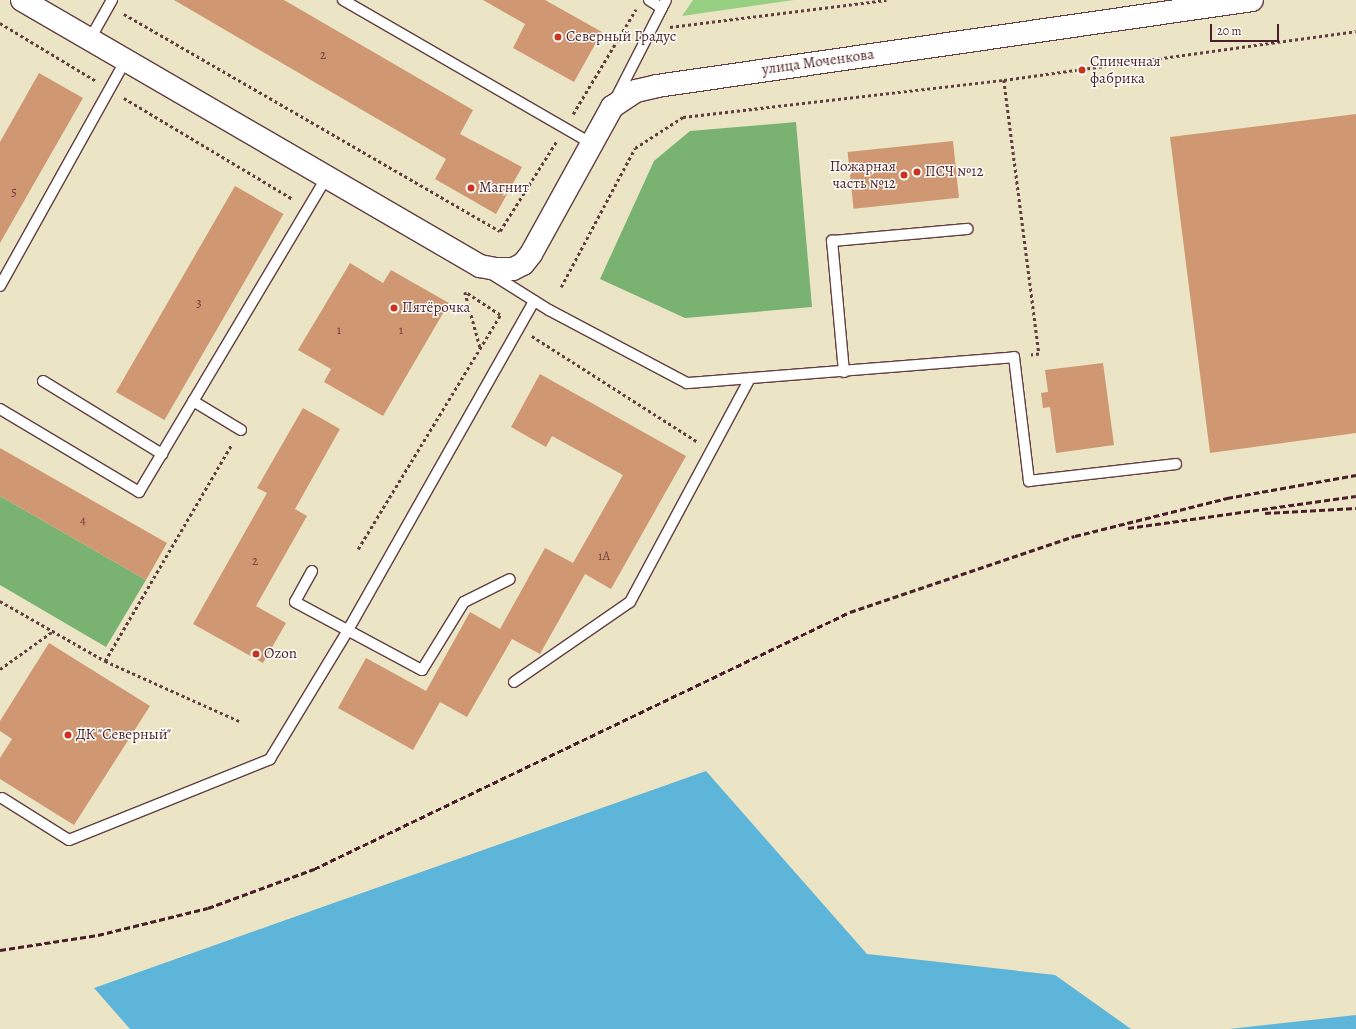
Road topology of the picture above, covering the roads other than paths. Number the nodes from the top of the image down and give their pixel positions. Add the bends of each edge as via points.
1 (22, 0) edge
2 (343, 0) edge
3 (648, 0) edge
4 (1252, 0) edge
5 (110, 3) edge
6 (664, 4) edge
7 (90, 39) junction
8 (126, 60) junction
9 (612, 107) junction
10 (591, 143) junction
11 (326, 178) junction
12 (967, 229) dead end
13 (480, 266) junction
14 (0, 286) edge
15 (534, 301) junction
16 (844, 372) junction
17 (750, 378) junction
18 (42, 381) dead end
19 (193, 401) junction
20 (0, 409) edge
21 (241, 430) road end
22 (162, 454) junction
23 (1176, 464) dead end
24 (312, 571) dead end
25 (510, 579) dead end
26 (348, 630) junction
27 (514, 682) dead end
28 (2, 798) dead end

1 - 7 street
2 - 10 lane
3 - 6 lane
4 - 9 street, улица Моченкова via 657,86 636,91
5 - 7 lane
6 - 9 lane
7 - 8 street
8 - 11 street
8 - 14 lane
9 - 10 street, улица Моченкова
10 - 13 street, улица Моченкова via 531,254 523,264 513,269
11 - 13 street
11 - 19 lane
12 - 16 lane via 832,242
13 - 15 lane
15 - 17 lane via 687,383
15 - 26 lane
16 - 17 lane
16 - 23 lane via 1014,357 1029,481
17 - 27 lane via 630,602
18 - 22 lane
19 - 21 lane
19 - 22 lane
20 - 22 lane via 139,492
24 - 26 lane via 295,602
25 - 26 lane via 464,602 422,670
26 - 28 lane via 270,759 70,840

